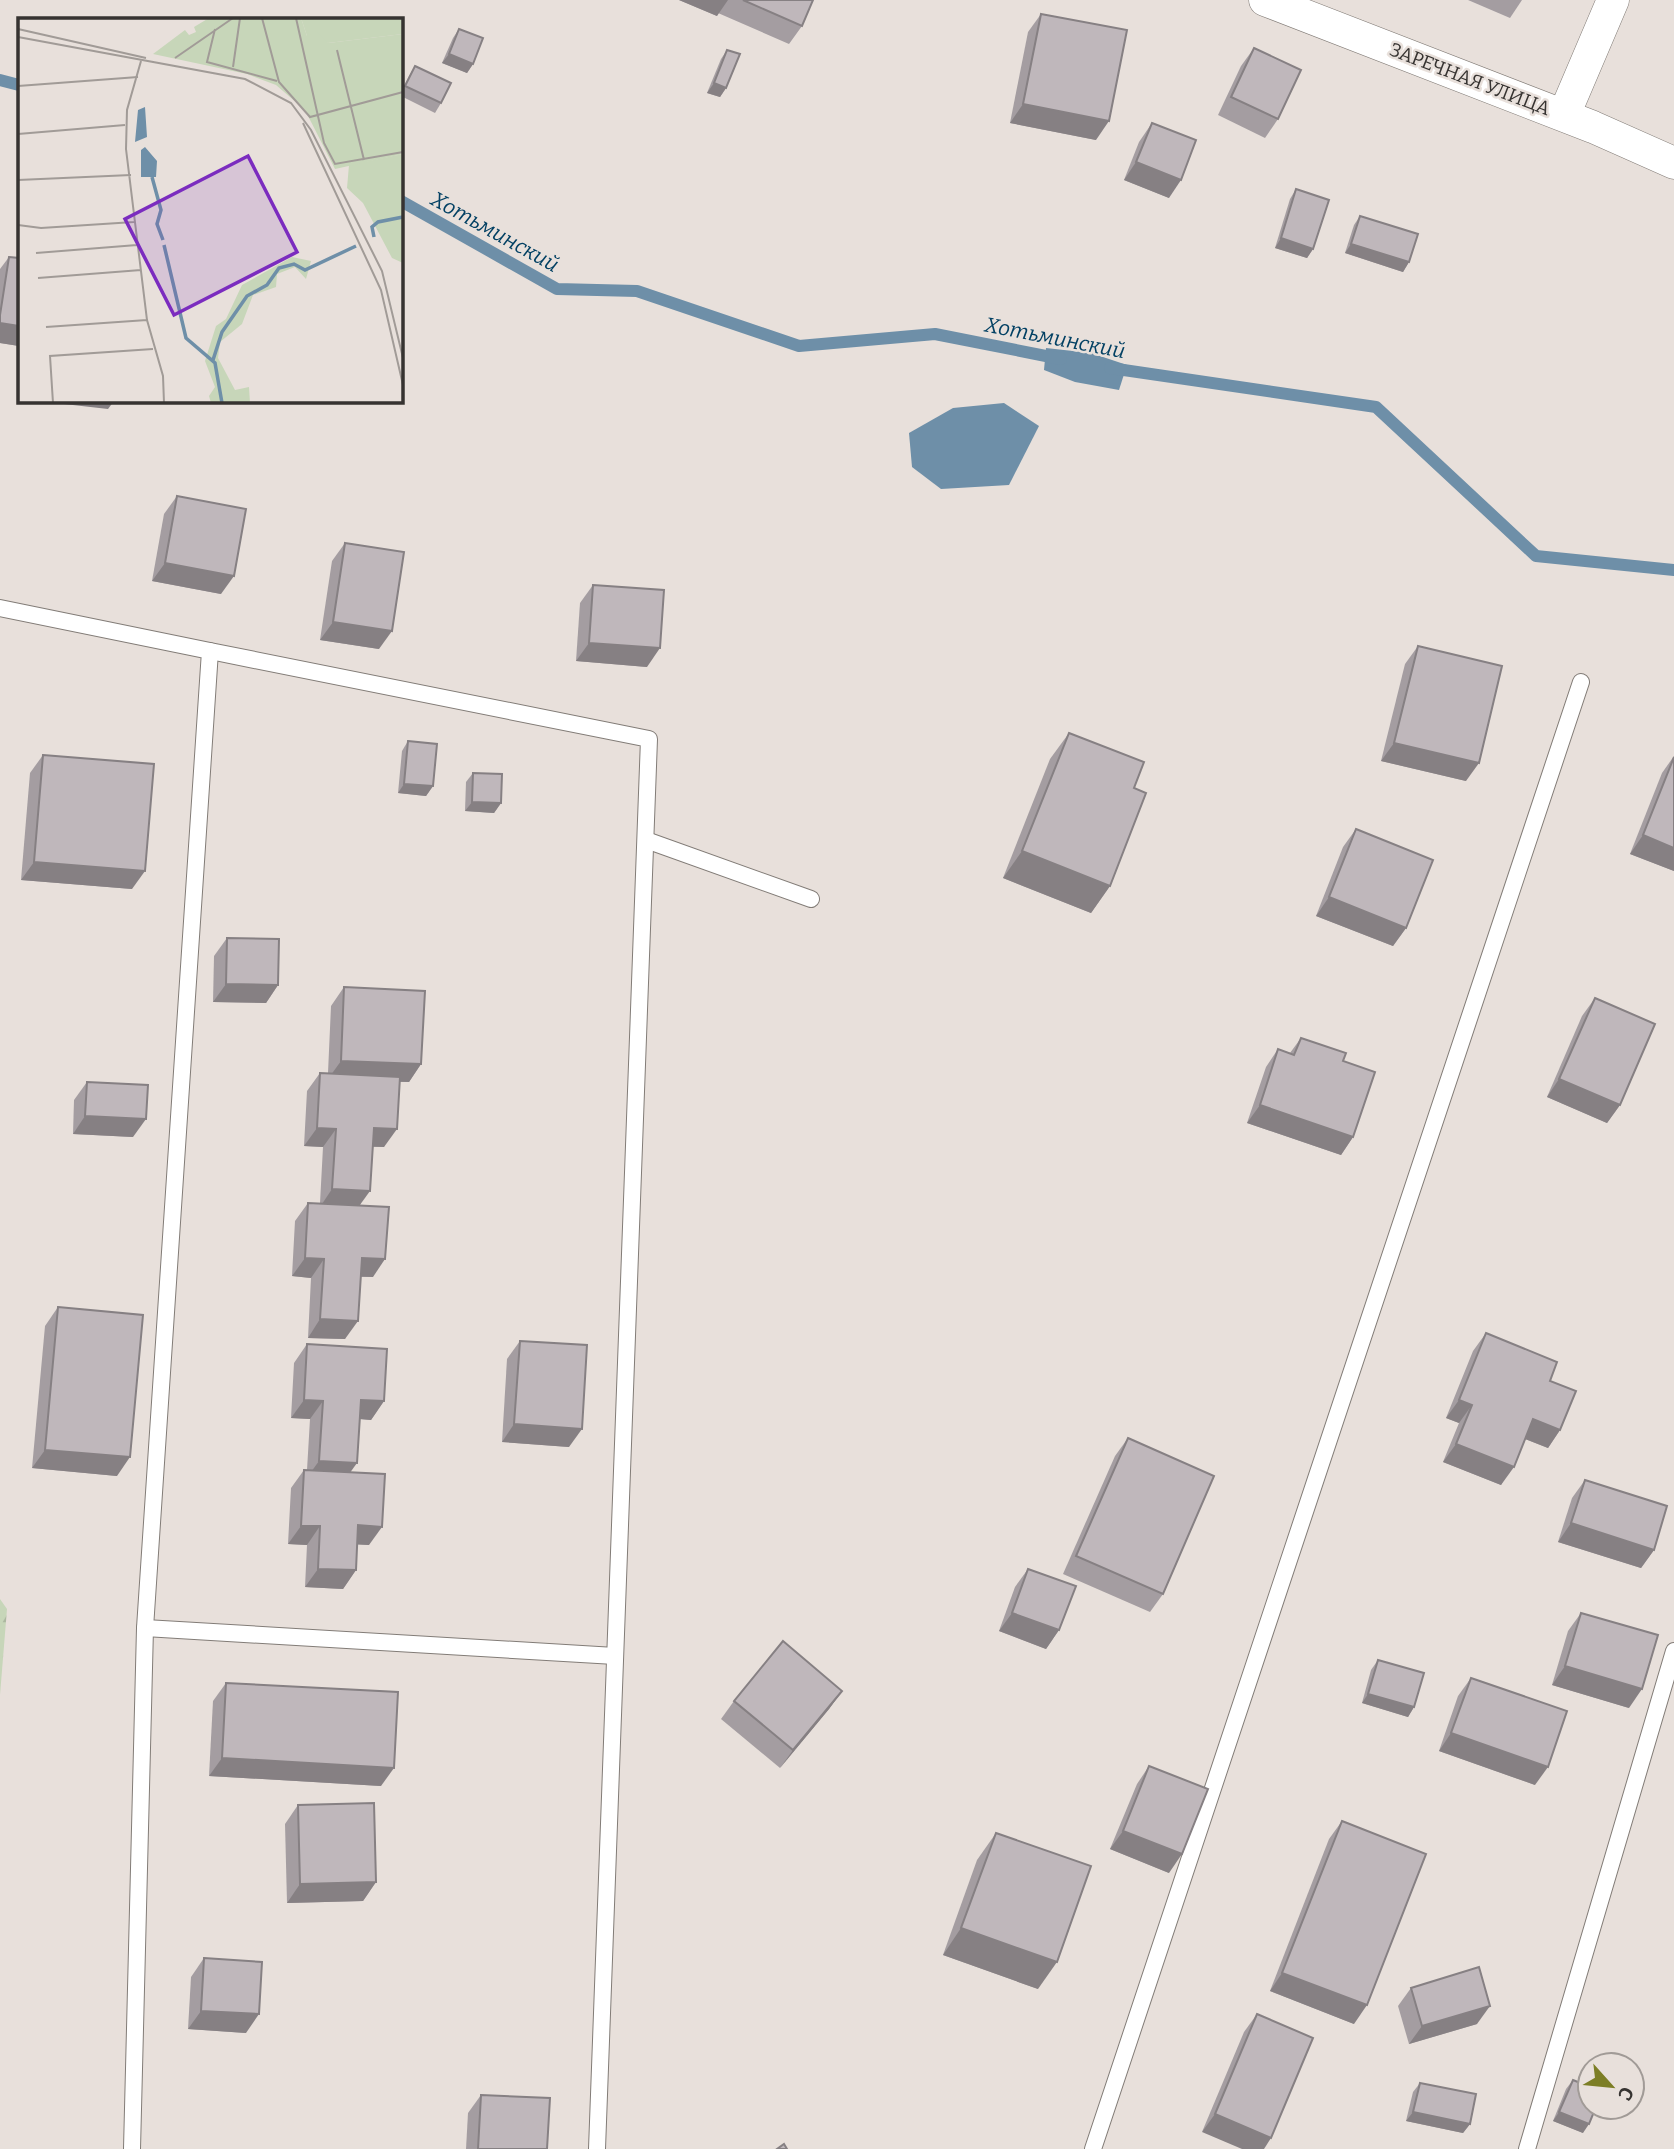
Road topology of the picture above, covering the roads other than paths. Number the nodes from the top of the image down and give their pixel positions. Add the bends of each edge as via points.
1 (1265, 0) edge
2 (1613, 0) edge
3 (1564, 115) junction
4 (1674, 163) edge
5 (0, 608) edge
6 (210, 651) junction
7 (1581, 682) dead end
8 (646, 840) junction
9 (811, 899) dead end
10 (145, 1628) junction
11 (1674, 1651) edge
12 (615, 1656) junction
13 (132, 2149) edge
14 (597, 2149) edge
15 (1093, 2149) edge
16 (1527, 2149) edge

1 - 3 street, ЗАРЕЧНАЯ УЛИЦА
2 - 3 street
3 - 4 street, ЗАРЕЧНАЯ УЛИЦА
5 - 6 lane
6 - 8 lane via 649,739
6 - 10 lane
7 - 15 lane
8 - 9 lane
8 - 12 lane
10 - 12 lane
10 - 13 lane
11 - 16 lane
12 - 14 lane

